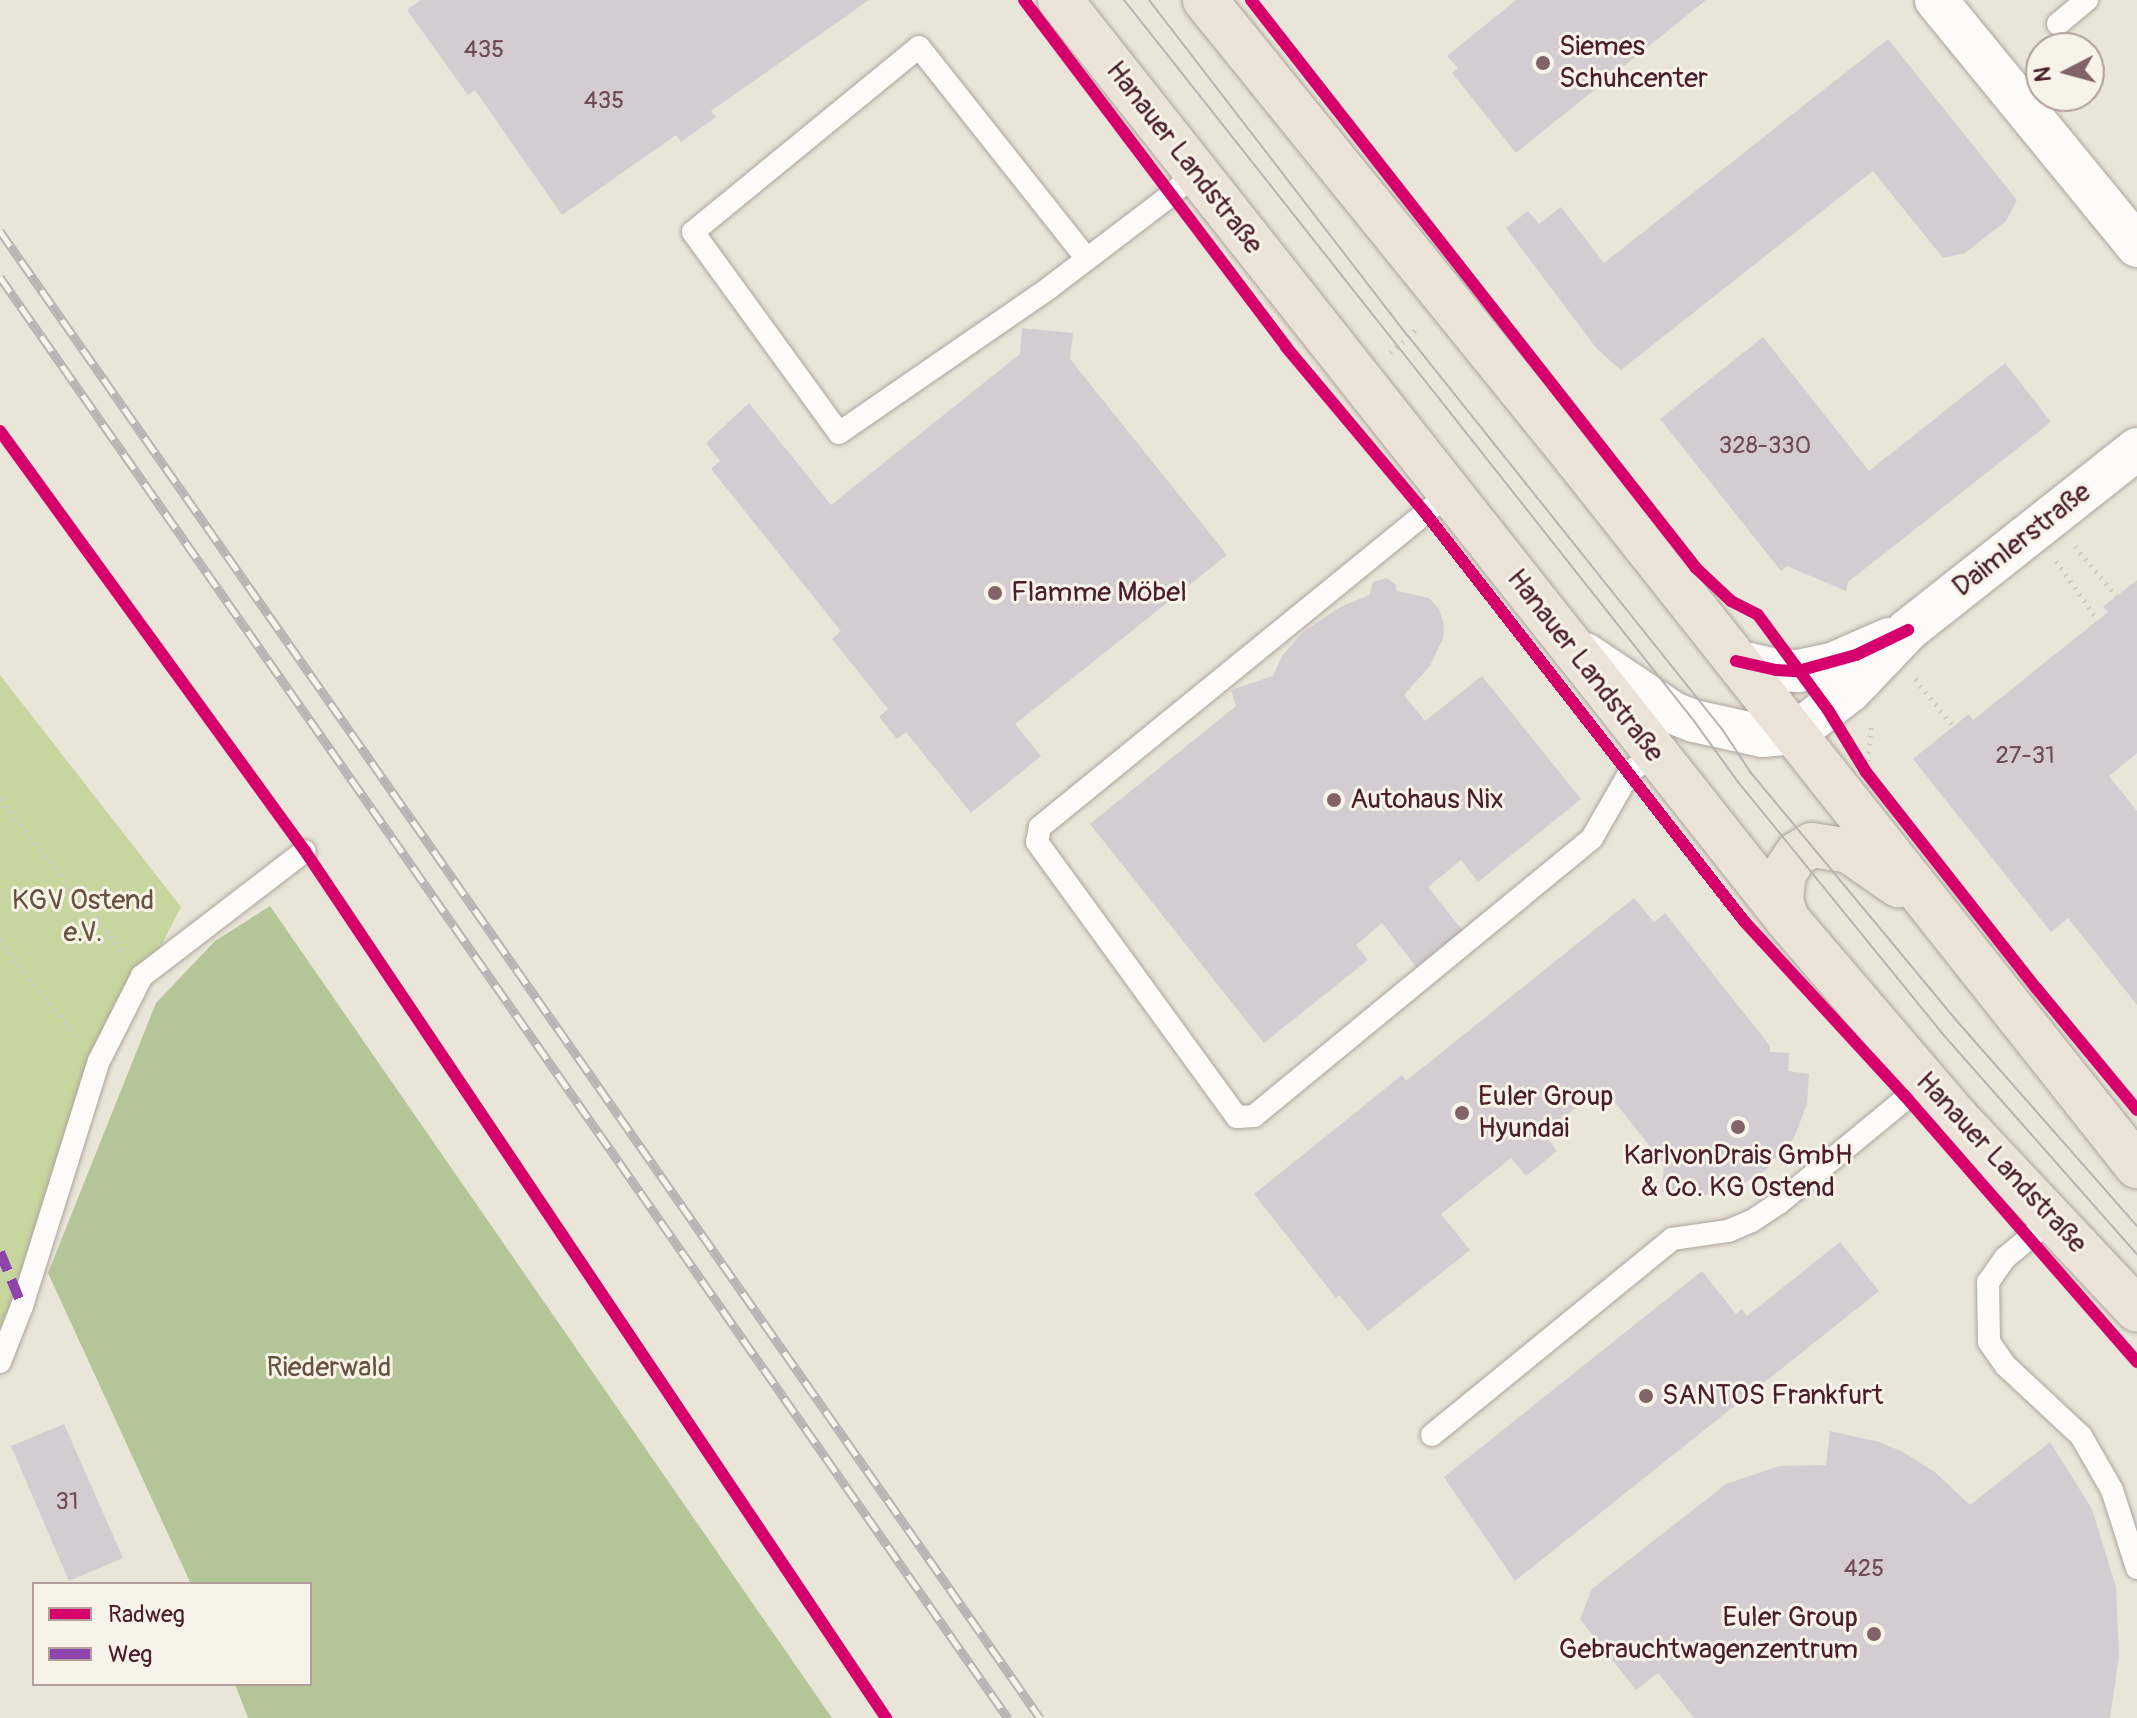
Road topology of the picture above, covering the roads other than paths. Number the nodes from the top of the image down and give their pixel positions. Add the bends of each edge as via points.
1 (1060, 0) edge
2 (1205, 0) edge
3 (1936, 0) edge
4 (2087, 0) edge
5 (2058, 24) dead end
6 (1195, 172) junction
7 (2137, 246) edge
8 (1087, 259) junction
9 (2137, 449) edge
10 (1450, 493) junction
11 (1908, 630) junction
12 (1559, 633) junction
13 (1736, 661) junction
14 (1795, 733) junction
15 (1654, 754) junction
16 (305, 851) dead end
17 (1787, 919) junction
18 (1941, 919) junction
19 (1926, 1082) junction
20 (2137, 1166) edge
21 (2052, 1219) junction
22 (2137, 1310) edge
23 (0, 1362) edge
24 (1432, 1435) dead end
25 (2137, 1568) edge

1 - 6 main road, Hanauer Landstraße
2 - 13 main road
3 - 7 street
4 - 5 lane
6 - 8 lane
6 - 10 main road, Hanauer Landstraße
8 - 8 lane via 839,433 693,232 919,47
9 - 11 street, Daimlerstraße
10 - 12 main road, Hanauer Landstraße
10 - 15 lane via 1040,827 1037,842 1237,1117 1254,1116 1592,838 1630,772
11 - 13 street, Daimlerstraße via 1856,655 1798,671
11 - 14 street, Daimlerstraße via 1850,691
12 - 14 street via 1673,713 1741,732
12 - 15 main road, Hanauer Landstraße
13 - 14 main road
14 - 18 main road
15 - 17 main road, Hanauer Landstraße
16 - 23 lane via 142,976 99,1061
17 - 18 main road via 1781,900 1784,873 1797,854 1812,845 1849,851
17 - 19 main road, Hanauer Landstraße
18 - 20 main road
19 - 21 main road, Hanauer Landstraße
19 - 24 lane via 1752,1221 1728,1231 1672,1239
21 - 22 main road, Hanauer Landstraße
21 - 25 lane via 2005,1258 1988,1282 1989,1342 2006,1366 2081,1436 2112,1490

